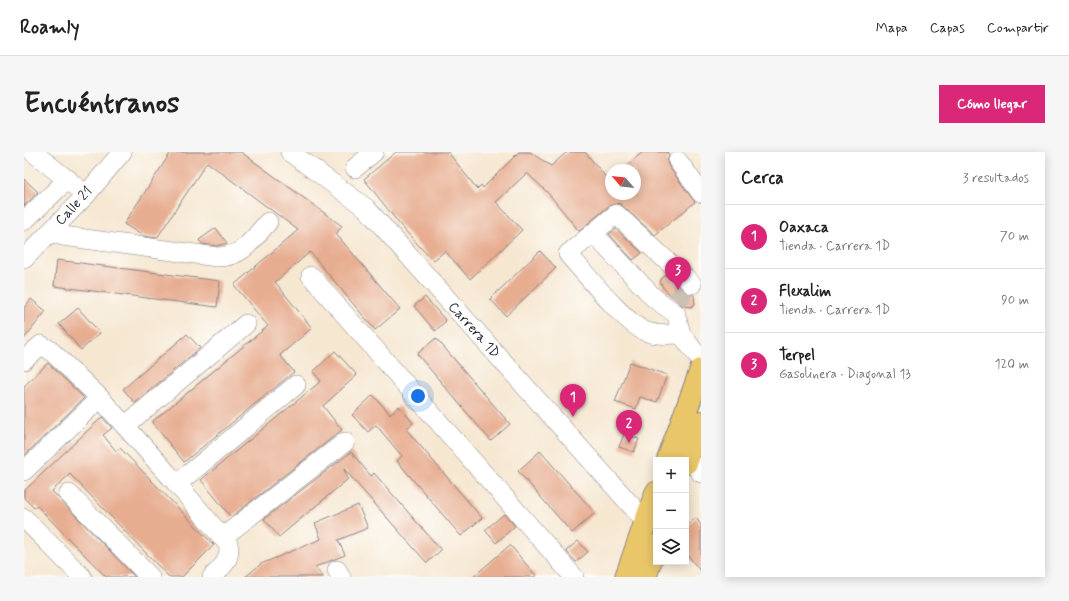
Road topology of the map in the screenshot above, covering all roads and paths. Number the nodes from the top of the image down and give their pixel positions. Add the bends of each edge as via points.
1 (33, 152) edge
2 (122, 152) edge
3 (290, 152) edge
4 (374, 152) edge
5 (678, 161) dead end
6 (355, 168) dead end
7 (68, 179) junction
8 (701, 193) edge
9 (86, 195) junction
10 (24, 221) edge
11 (268, 222) dead end
12 (50, 232) junction
13 (593, 233) junction
14 (24, 259) edge
15 (311, 276) dead end
16 (687, 293) edge
17 (246, 324) dead end
18 (681, 334) junction
19 (24, 360) edge
20 (701, 360) edge
21 (701, 370) edge
22 (296, 385) dead end
23 (100, 398) junction
24 (701, 422) edge
25 (125, 426) junction
26 (345, 442) dead end
27 (687, 457) edge
28 (688, 457) edge
29 (24, 471) edge
30 (177, 484) junction
31 (69, 494) dead end
32 (653, 502) edge
33 (24, 518) edge
34 (646, 522) junction
35 (222, 537) junction
36 (653, 554) edge
37 (82, 577) edge
38 (150, 577) edge
39 (212, 577) edge
40 (574, 577) edge
41 (626, 577) edge
42 (645, 577) edge

1 - 7 street
2 - 9 street, Calle 21
3 - 34 street, Carrera 1D via 366,208
4 - 6 street
5 - 8 street
7 - 9 street
7 - 10 street
9 - 12 street, Calle 21
11 - 12 street via 238,254 217,258
12 - 14 street, Calle 21
13 - 16 street via 654,298
13 - 16 street via 616,214
13 - 18 street via 568,254 633,325 660,335
15 - 40 street
16 - 18 street
17 - 25 street
18 - 20 street
19 - 23 street via 41,345 50,350
21 - 27 main road
22 - 30 street
23 - 25 street
23 - 29 street
24 - 28 main road
25 - 30 street
26 - 35 street
30 - 35 street
31 - 38 street
32 - 34 main road
33 - 37 street
34 - 41 main road
35 - 39 street via 230,552 225,564
36 - 42 main road

